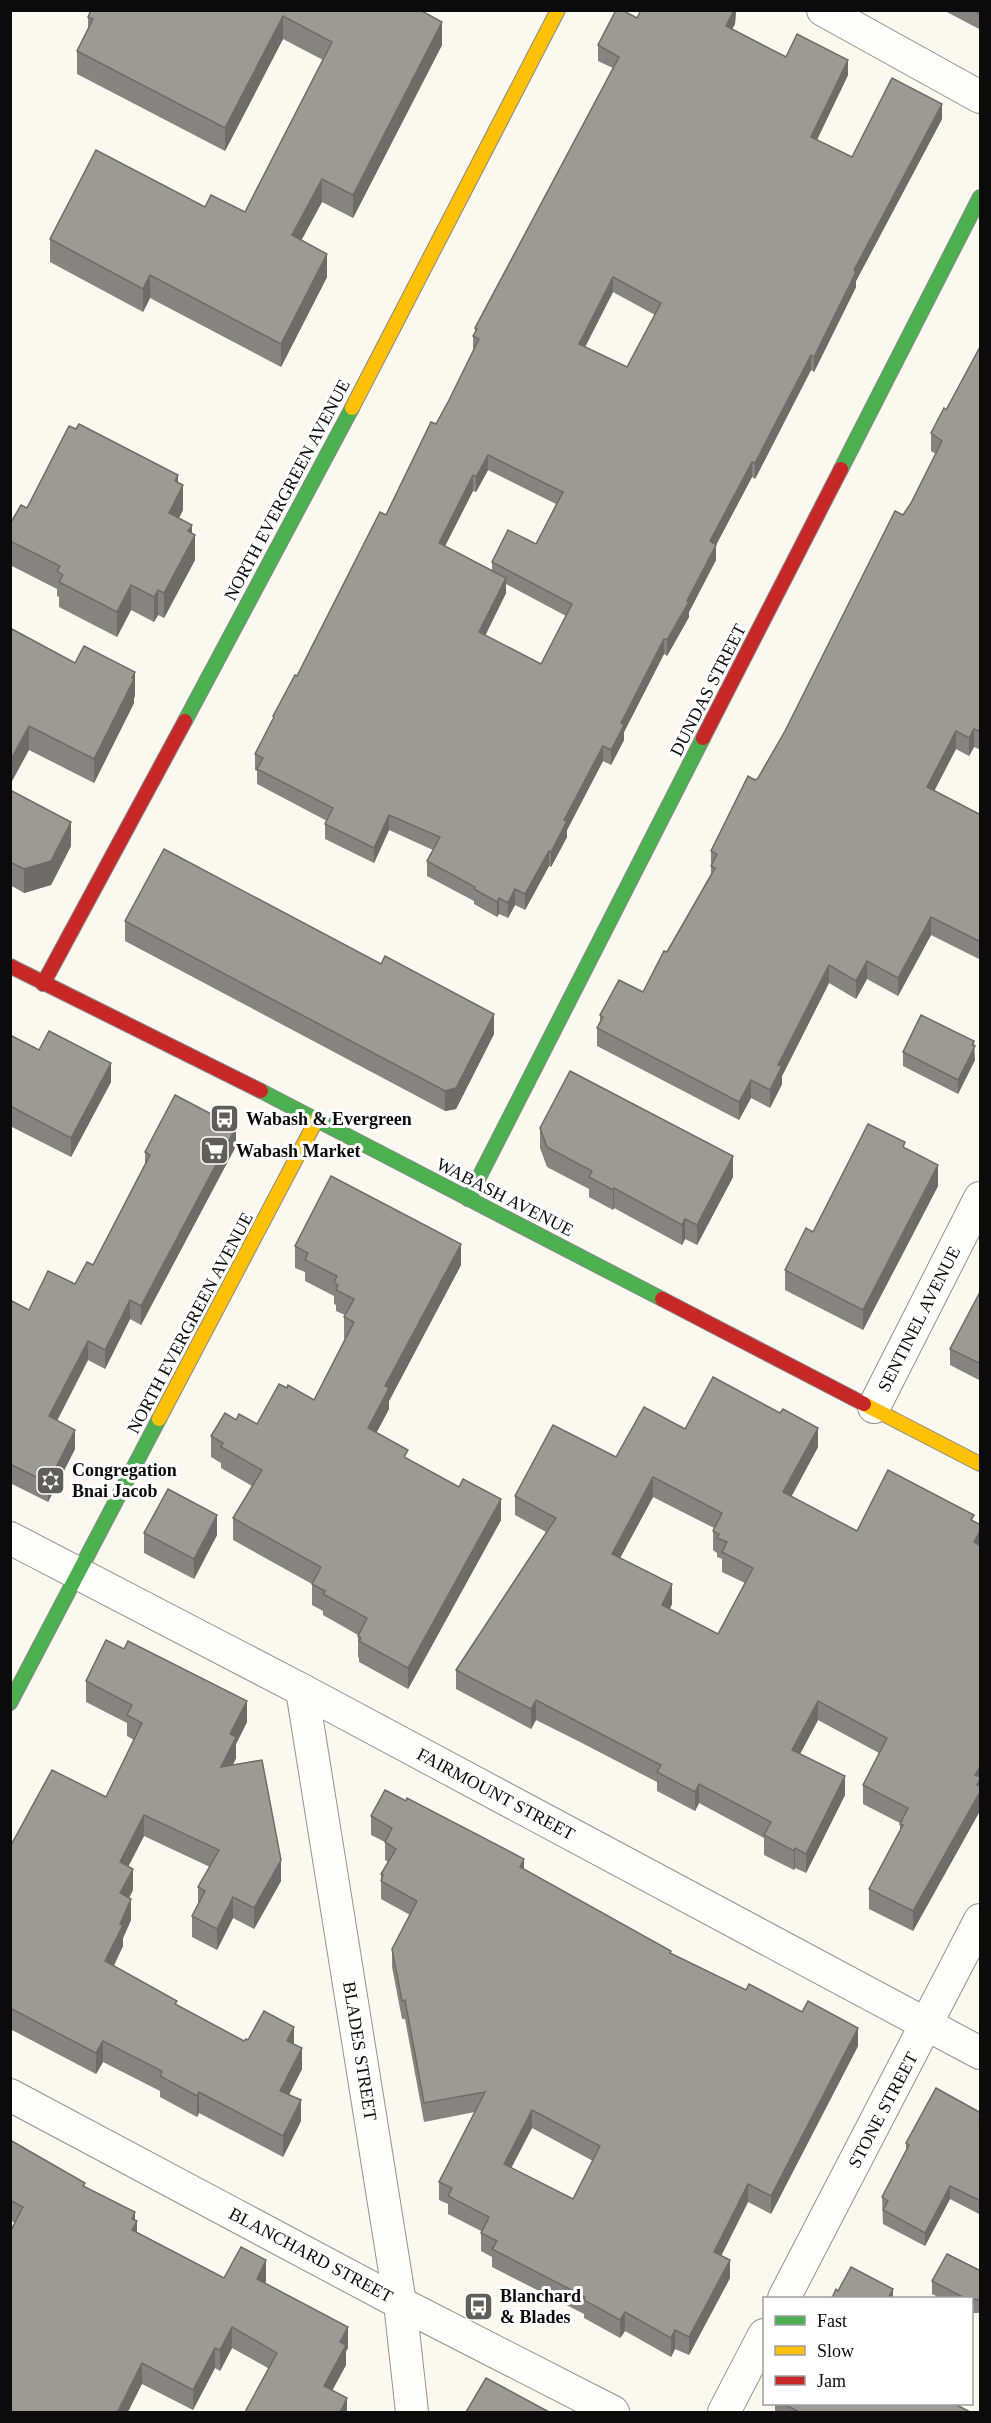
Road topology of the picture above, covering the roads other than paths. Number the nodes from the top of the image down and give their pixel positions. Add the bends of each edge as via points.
1 (558, 10) edge
2 (823, 10) edge
3 (981, 98) edge
4 (981, 198) edge
5 (10, 966) edge
6 (43, 984) junction
7 (317, 1119) junction
8 (981, 1198) edge
9 (468, 1199) junction
10 (874, 1407) junction
11 (981, 1464) edge
12 (10, 1538) edge
13 (79, 1573) junction
14 (302, 1690) junction
15 (10, 1703) edge
16 (981, 1920) edge
17 (927, 2025) junction
18 (981, 2053) edge
19 (10, 2095) edge
20 (785, 2297) edge
21 (400, 2303) junction
22 (763, 2339) edge
23 (412, 2412) edge
24 (613, 2412) edge
25 (724, 2412) edge

1 - 6 street, NORTH EVERGREEN AVENUE via 314,480
2 - 3 street
4 - 9 street, DUNDAS STREET
5 - 6 street, WABASH AVENUE
6 - 7 street, WABASH AVENUE
7 - 9 street, WABASH AVENUE
7 - 13 street, NORTH EVERGREEN AVENUE
8 - 10 street, SENTINEL AVENUE
9 - 10 street, WABASH AVENUE
10 - 11 street, WABASH AVENUE
12 - 13 street, FAIRMOUNT STREET
13 - 14 street, FAIRMOUNT STREET
13 - 15 street, NORTH EVERGREEN AVENUE
14 - 17 street, FAIRMOUNT STREET
14 - 21 street, BLADES STREET
16 - 17 street, STONE STREET
17 - 18 street, FAIRMOUNT STREET
17 - 20 street, STONE STREET
19 - 21 street, BLANCHARD STREET
21 - 23 street, BLADES STREET
21 - 24 street, BLANCHARD STREET
22 - 25 street

